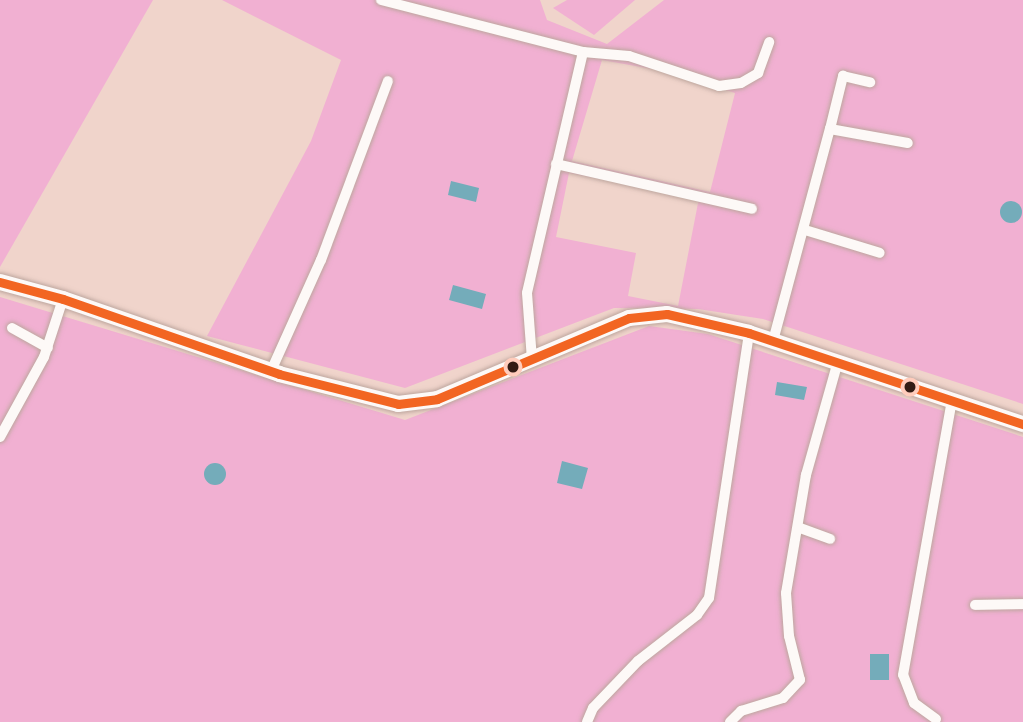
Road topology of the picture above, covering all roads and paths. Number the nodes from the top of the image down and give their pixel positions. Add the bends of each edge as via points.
1 (382, 0) edge
2 (769, 42) dead end
3 (583, 52) junction
4 (387, 81) dead end
5 (870, 82) dead end
6 (830, 129) junction
7 (908, 143) dead end
8 (556, 164) junction
9 (752, 209) dead end
10 (805, 230) junction
11 (880, 253) dead end
12 (0, 282) edge
13 (63, 299) junction
14 (12, 328) dead end
15 (749, 333) junction
16 (774, 341) junction
17 (48, 348) junction
18 (532, 360) junction
19 (838, 362) junction
20 (271, 371) junction
21 (953, 399) junction
22 (1023, 424) edge
23 (0, 437) edge
24 (800, 528) junction
25 (830, 539) dead end
26 (1023, 604) edge
27 (975, 605) dead end
28 (936, 719) dead end
29 (587, 722) edge
30 (730, 722) edge

1 - 3 street
2 - 3 street via 758,73 741,83 719,86 629,57
3 - 8 street
4 - 20 street via 326,248
5 - 6 street via 842,76
6 - 7 street
6 - 10 street
8 - 9 street
8 - 18 street via 527,293
10 - 11 street
10 - 16 street
12 - 13 main road
13 - 17 street
13 - 20 main road
14 - 17 street
15 - 16 main road
15 - 18 main road via 667,314 647,315 616,323
15 - 29 street via 709,598 697,615 638,661 593,708
16 - 19 main road
17 - 23 street
18 - 20 main road via 437,399 407,404 368,399
19 - 21 main road
19 - 24 street via 806,475
21 - 22 main road
21 - 28 street via 903,676 914,703
24 - 25 street
24 - 30 street via 786,593 789,636 800,680 783,698 741,711
26 - 27 street

